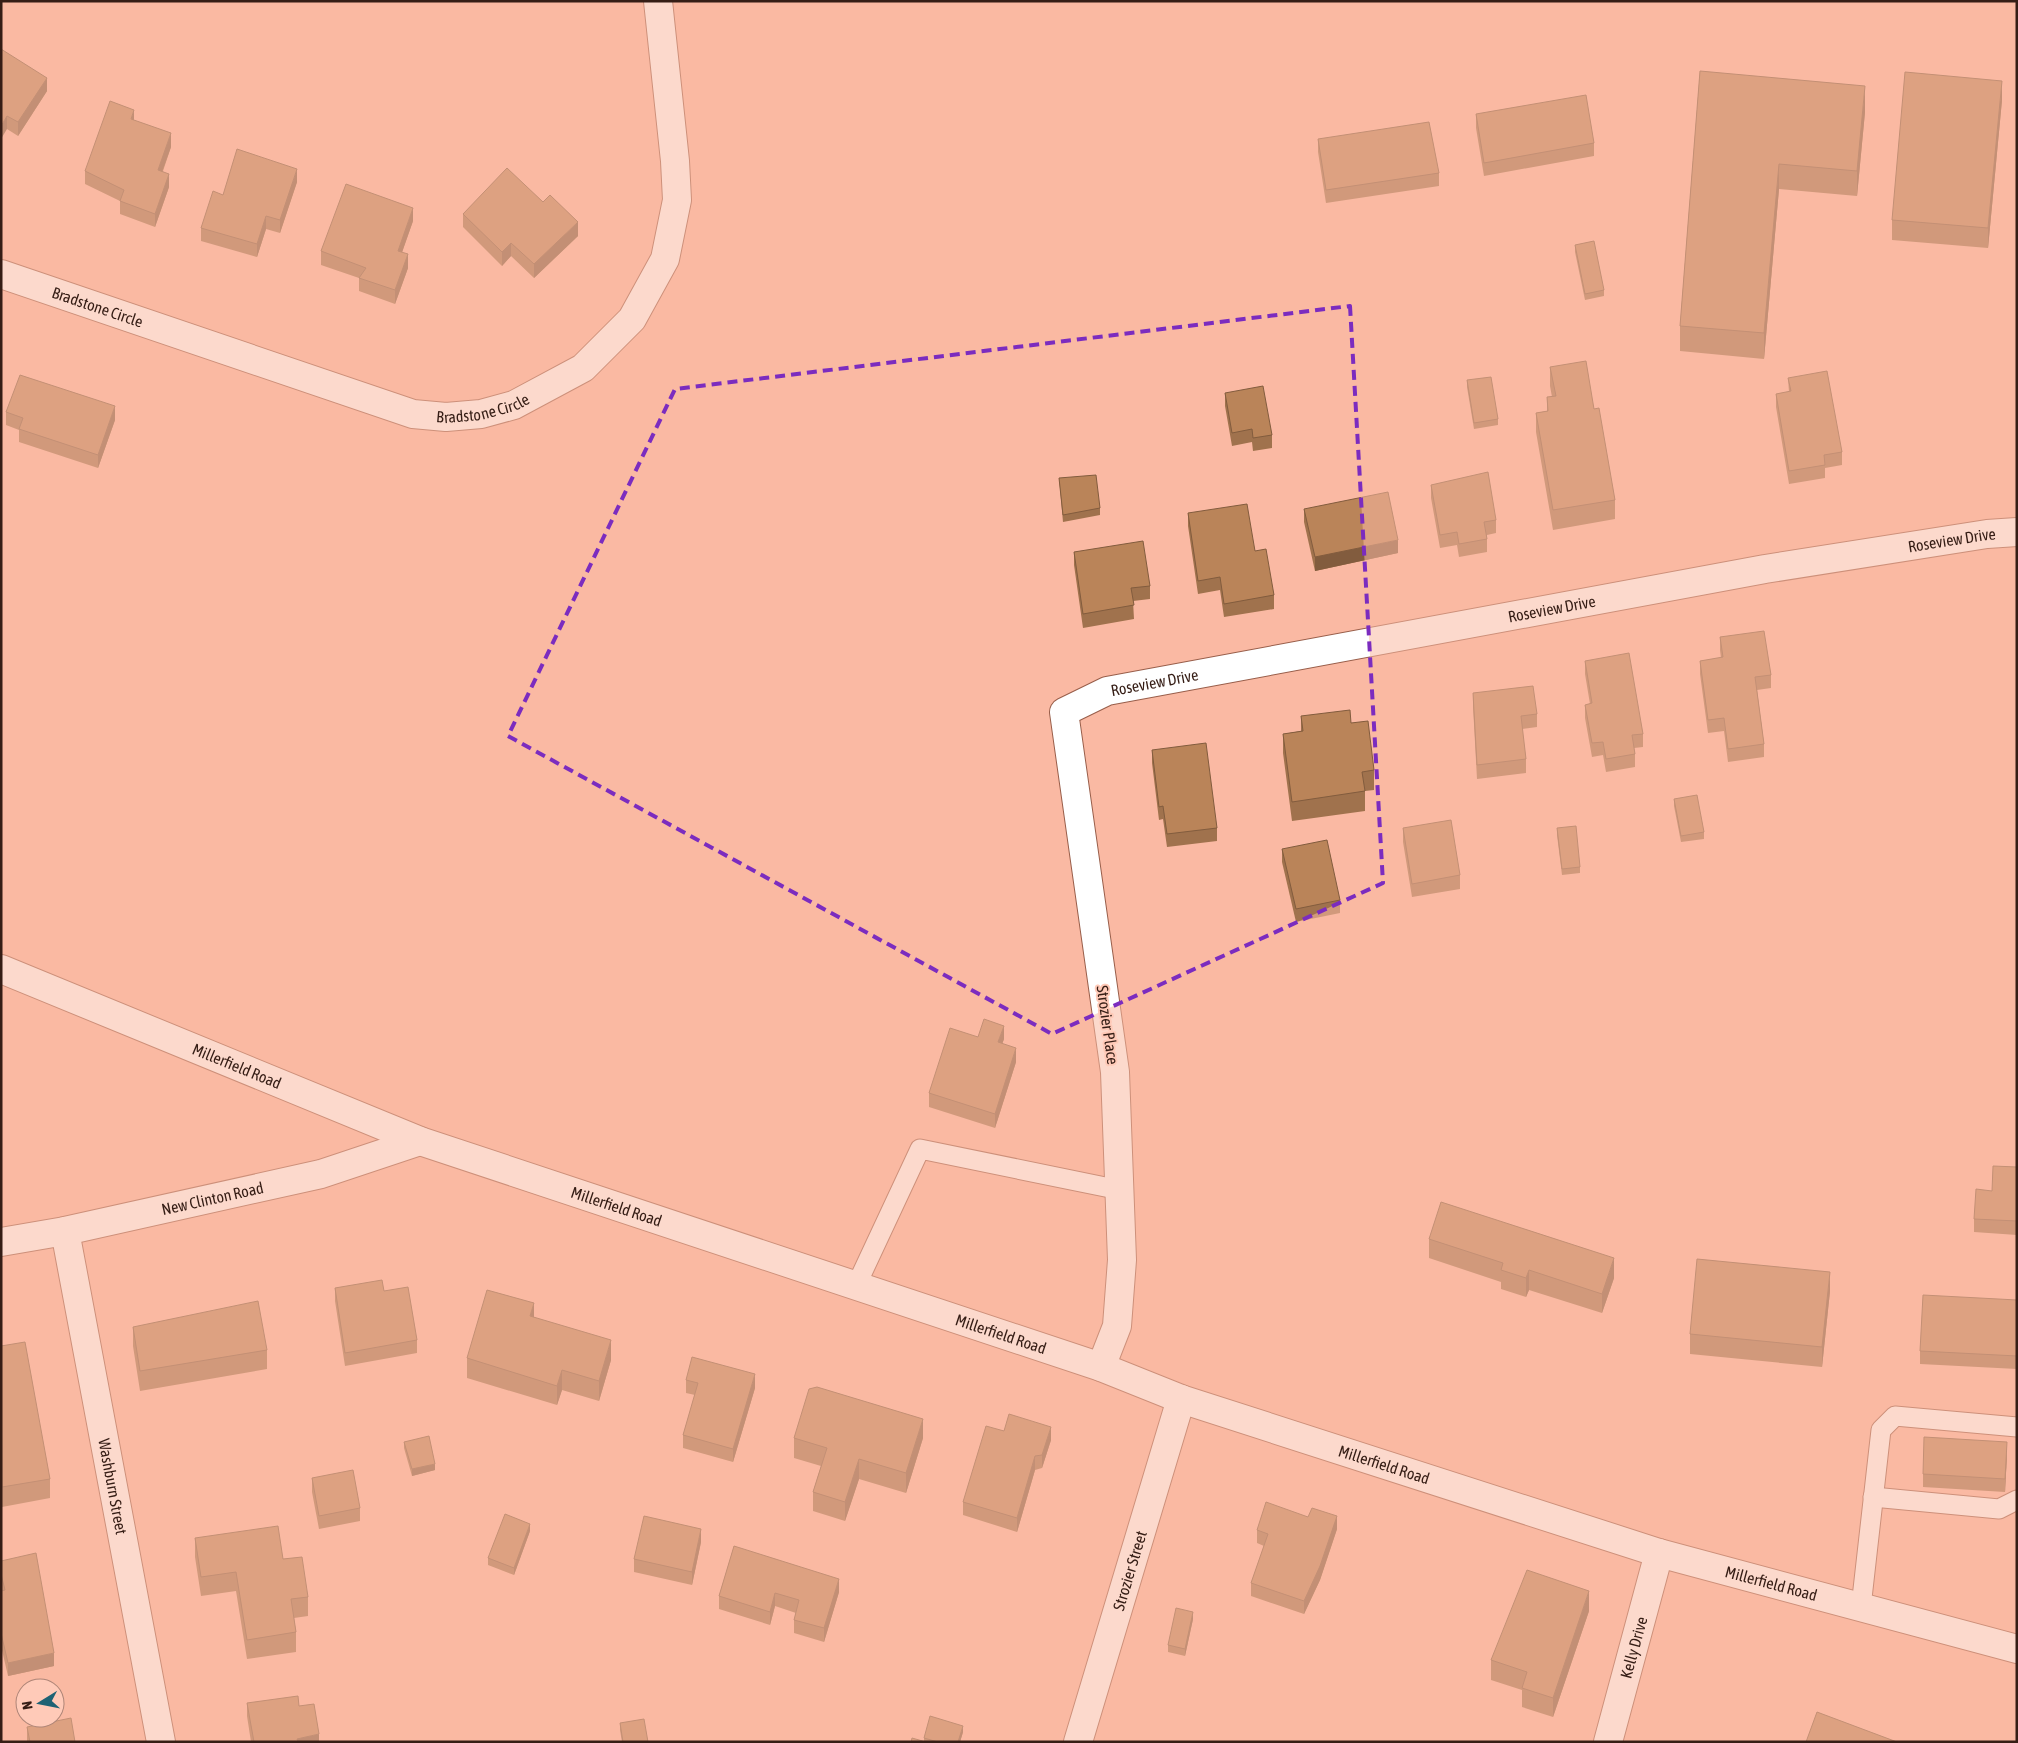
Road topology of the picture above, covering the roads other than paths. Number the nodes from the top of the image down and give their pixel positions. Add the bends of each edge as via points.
1 (658, 1) edge
2 (1, 274) edge
3 (2017, 532) edge
4 (1091, 699) joint
5 (1, 969) edge
6 (420, 1141) junction
7 (1120, 1190) junction
8 (65, 1231) junction
9 (1, 1242) edge
10 (856, 1286) junction
11 (1101, 1368) junction
12 (1181, 1399) junction
13 (2017, 1427) edge
14 (1873, 1497) junction
15 (2017, 1500) edge
16 (1659, 1553) junction
17 (1861, 1607) junction
18 (2017, 1649) edge
19 (161, 1742) edge
20 (1078, 1742) edge
21 (1608, 1742) edge

1 - 2 street, Bradstone Circle via 677,200 665,259 632,319 584,368 514,405 481,414 446,417 413,414
3 - 4 street, Roseview Drive via 1765,569 1107,691
4 - 7 street, Strozier Place via 1064,712 1115,1072
5 - 6 street, Millerfield Road
6 - 8 street, New Clinton Road via 321,1174
6 - 10 street, Millerfield Road
7 - 10 lane via 920,1149
7 - 11 street, Strozier Place via 1122,1260 1117,1326
8 - 9 street, New Clinton Road
8 - 19 street, Washburn Street
10 - 11 street, Millerfield Road
11 - 12 street, Millerfield Road
12 - 16 street, Millerfield Road
12 - 20 street, Strozier Street
13 - 14 lane via 1959,1429 1895,1416 1881,1430
14 - 15 lane via 1954,1497 1999,1509
14 - 17 lane
16 - 17 street, Millerfield Road
16 - 21 street, Kelly Drive
17 - 18 street, Millerfield Road

